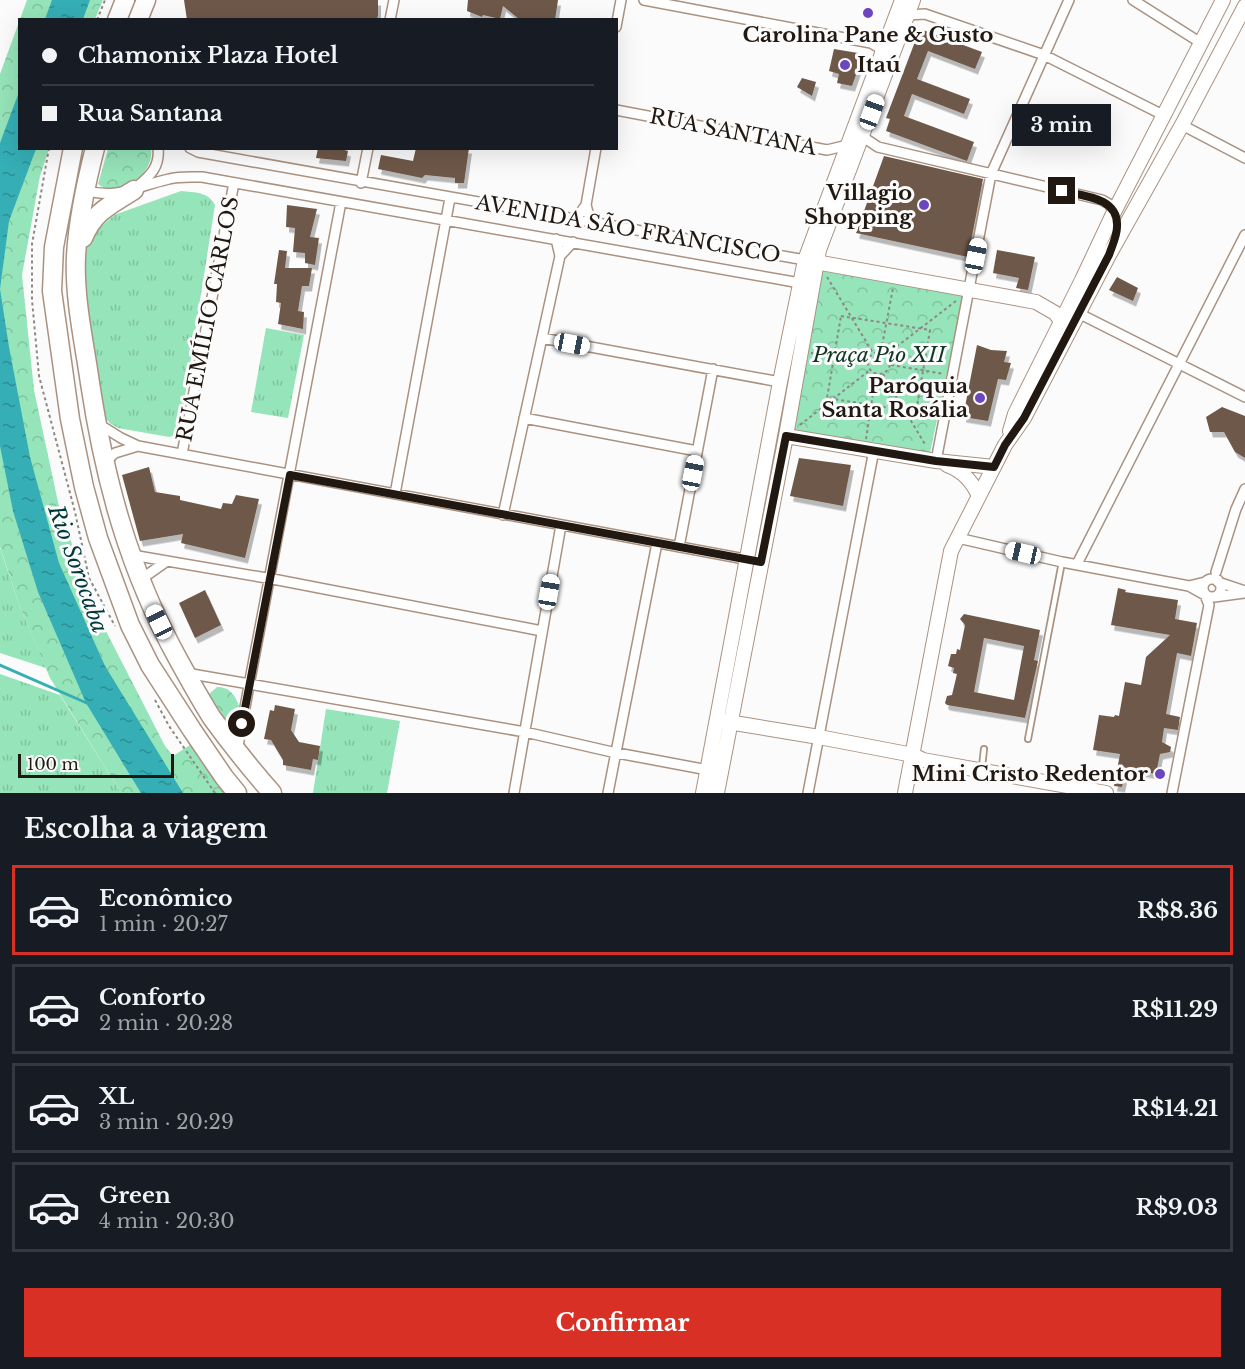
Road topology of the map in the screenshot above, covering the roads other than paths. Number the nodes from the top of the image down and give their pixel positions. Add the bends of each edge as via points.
1 (125, 0) edge
2 (394, 0) edge
3 (621, 0) edge
4 (644, 0) edge
5 (902, 0) edge
6 (913, 0) edge
7 (1069, 0) edge
8 (1133, 0) edge
9 (1223, 0) edge
10 (1245, 6) edge
11 (907, 15) junction
12 (118, 18) edge
13 (390, 18) edge
14 (618, 18) edge
15 (1201, 44) junction
16 (882, 54) junction
17 (1044, 55) junction
18 (618, 110) edge
19 (1163, 115) junction
20 (1182, 125) junction
21 (863, 136) junction
22 (848, 145) junction
23 (94, 150) edge
24 (158, 150) edge
25 (194, 150) edge
26 (368, 150) edge
27 (596, 150) edge
28 (72, 152) edge
29 (1245, 158) edge
30 (991, 174) junction
31 (234, 183) junction
32 (361, 183) junction
33 (134, 189) junction
34 (84, 190) junction
35 (450, 198) junction
36 (341, 202) junction
37 (586, 205) junction
38 (1114, 212) junction
39 (575, 220) junction
40 (445, 221) junction
41 (591, 223) junction
42 (1245, 235) edge
43 (556, 239) junction
44 (573, 242) junction
45 (1109, 255) junction
46 (76, 256) junction
47 (560, 256) junction
48 (812, 261) junction
49 (1082, 280) junction
50 (800, 283) junction
51 (970, 291) junction
52 (1036, 302) junction
53 (1078, 313) junction
54 (1062, 322) junction
55 (542, 338) junction
56 (1179, 365) junction
57 (713, 369) junction
58 (780, 382) junction
59 (1245, 398) edge
60 (1028, 411) junction
61 (524, 418) junction
62 (96, 422) junction
63 (772, 424) junction
64 (786, 436) junction
65 (1005, 445) junction
66 (138, 446) junction
67 (869, 450) junction
68 (697, 451) junction
69 (182, 454) junction
70 (936, 461) junction
71 (104, 465) junction
72 (994, 467) junction
73 (290, 475) junction
74 (1245, 489) edge
75 (395, 494) junction
76 (979, 496) junction
77 (503, 515) junction
78 (561, 525) junction
79 (958, 538) junction
80 (657, 543) junction
81 (679, 547) junction
82 (130, 555) junction
83 (167, 561) junction
84 (754, 561) junction
85 (1062, 562) junction
86 (1077, 564) junction
87 (270, 579) junction
88 (1212, 579) junction
89 (140, 580) junction
90 (1189, 586) junction
91 (1245, 592) edge
92 (1210, 596) junction
93 (542, 631) junction
94 (186, 673) junction
95 (250, 685) junction
96 (724, 721) junction
97 (525, 732) junction
98 (819, 736) junction
99 (1028, 738) dead end
100 (984, 749) dead end
101 (616, 753) junction
102 (913, 755) junction
103 (240, 756) junction
104 (708, 770) junction
105 (981, 771) junction
106 (1044, 788) edge
107 (237, 793) edge
108 (272, 793) edge
109 (514, 793) edge
110 (608, 793) edge
111 (703, 793) edge
112 (717, 793) edge
113 (808, 793) edge
114 (905, 793) edge
115 (1106, 793) edge
116 (1172, 793) edge

1 - 12 highway
2 - 13 street
3 - 14 street
4 - 16 street via 871,43
5 - 16 main road
6 - 11 main road
7 - 17 street
8 - 15 street
9 - 15 main road
10 - 20 main road
11 - 17 street via 925,14
11 - 21 main road
15 - 19 main road
16 - 22 main road
17 - 19 street
17 - 30 street
18 - 22 street, RUA SANTANA via 828,150
19 - 38 main road
20 - 29 street
20 - 45 main road
21 - 30 street via 878,147
21 - 48 main road
22 - 48 main road
23 - 34 highway
24 - 33 street via 154,171
25 - 32 street, AVENIDA SÃO FRANCISCO
26 - 32 street
27 - 37 street
28 - 34 highway via 72,175
28 - 107 highway via 54,247 52,291 84,487 130,626 180,712
30 - 38 street via 1102,200
30 - 51 street
31 - 33 street, AVENIDA SÃO FRANCISCO via 185,176
31 - 36 street, AVENIDA SÃO FRANCISCO
31 - 69 street, RUA EMÍLIO CARLOS
32 - 35 street, AVENIDA SÃO FRANCISCO
33 - 34 street, AVENIDA SÃO FRANCISCO via 100,195
33 - 46 highway via 90,221
34 - 46 highway
35 - 39 street, AVENIDA SÃO FRANCISCO
35 - 40 street, AVENIDA SÃO FRANCISCO
36 - 40 street, AVENIDA SÃO FRANCISCO
36 - 73 street
37 - 39 street
37 - 41 street
38 - 45 main road via 1117,226
38 - 49 main road
39 - 41 street, AVENIDA SÃO FRANCISCO
40 - 43 street, AVENIDA SÃO FRANCISCO
40 - 75 street
41 - 48 street, AVENIDA SÃO FRANCISCO
42 - 56 street
43 - 44 street, AVENIDA SÃO FRANCISCO
43 - 47 street
44 - 47 street
44 - 50 street, AVENIDA SÃO FRANCISCO
45 - 53 main road
46 - 62 highway via 78,306
47 - 55 street
48 - 50 main road
48 - 51 main road
48 - 64 main road
49 - 52 main road via 1059,304
49 - 53 main road via 1074,308
49 - 54 main road
50 - 58 main road
51 - 52 main road
51 - 70 street
52 - 54 main road
53 - 56 street
53 - 60 main road
54 - 60 main road via 1062,332 1035,385
54 - 65 main road via 1015,414
55 - 57 street
55 - 61 street
56 - 59 street
56 - 86 street
57 - 58 street
57 - 68 street
58 - 63 main road
60 - 65 main road
61 - 68 street
61 - 77 street
62 - 66 street
62 - 71 highway
63 - 64 main road
63 - 84 main road
64 - 67 main road
64 - 84 main road
65 - 72 main road
66 - 69 street
66 - 71 street via 114,453
67 - 70 main road
67 - 98 street
68 - 81 street
69 - 73 street
70 - 72 main road
70 - 76 main road via 960,471
71 - 82 highway
72 - 76 main road
73 - 75 street
73 - 87 street
74 - 88 street
75 - 77 street
76 - 79 main road
77 - 78 street
78 - 80 street
78 - 93 street
79 - 85 street
79 - 102 main road via 948,562
80 - 81 street
80 - 101 street
81 - 84 street
82 - 83 street
82 - 89 highway
83 - 87 street
83 - 89 street
84 - 96 main road
85 - 86 street
85 - 99 lane
86 - 90 street
87 - 93 street
87 - 95 street
88 - 90 street
88 - 91 street
88 - 92 street via 1203,586
88 - 92 street via 1221,591
89 - 94 highway
90 - 92 street
91 - 92 street
92 - 116 street
93 - 97 street
94 - 95 street
94 - 103 highway
95 - 97 street
95 - 103 street via 238,746
96 - 98 main road
96 - 104 main road
96 - 112 main road
97 - 101 street
97 - 109 street
98 - 102 main road
98 - 113 street
100 - 105 lane
101 - 104 street
101 - 110 street
102 - 105 main road
102 - 114 main road
103 - 108 highway
104 - 111 main road
105 - 106 main road
106 - 115 main road

